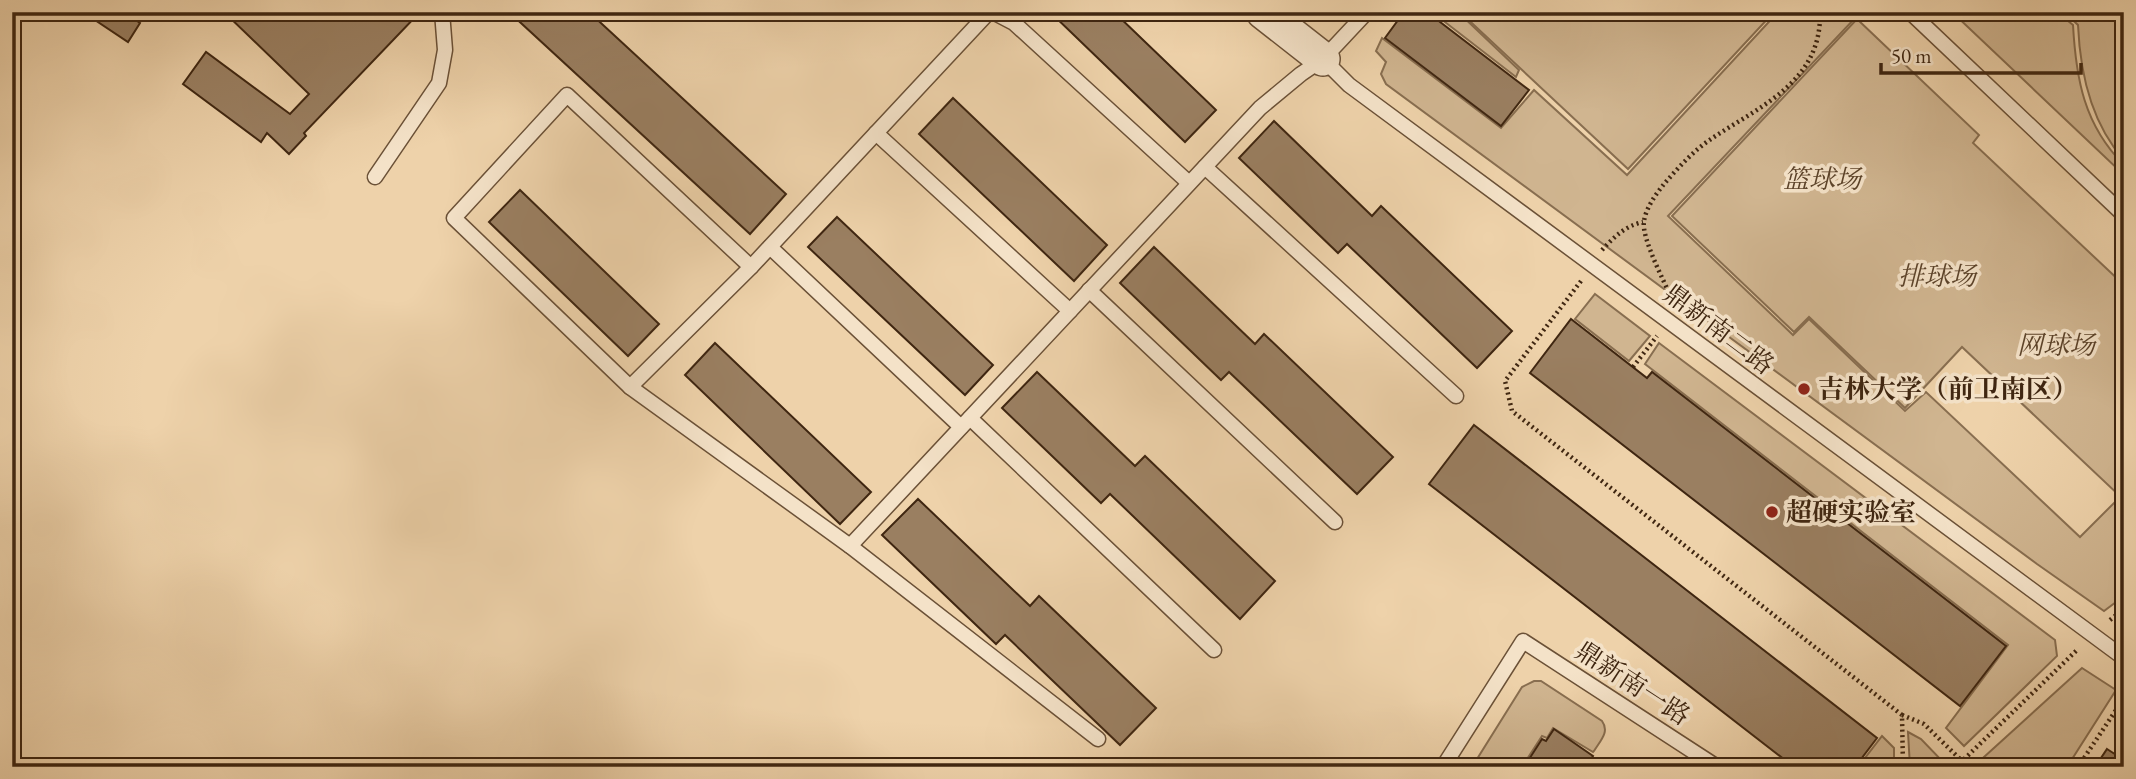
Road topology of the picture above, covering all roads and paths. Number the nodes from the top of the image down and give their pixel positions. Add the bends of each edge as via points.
1 (442, 12) edge
2 (991, 12) edge
3 (1263, 12) edge
4 (1820, 12) edge
5 (1910, 12) edge
6 (1366, 13) edge
7 (1323, 60) junction
8 (876, 133) junction
9 (1205, 167) junction
10 (375, 177) dead end
11 (1189, 183) junction
12 (2124, 215) edge
13 (1643, 222) junction
14 (770, 247) junction
15 (1603, 249) dead end
16 (751, 267) junction
17 (1582, 279) dead end
18 (1089, 290) junction
19 (1672, 300) dead end
20 (1070, 311) junction
21 (1657, 335) dead end
22 (1633, 367) dead end
23 (630, 387) junction
24 (1456, 396) dead end
25 (966, 422) junction
26 (1335, 522) dead end
27 (850, 546) junction
28 (2124, 609) edge
29 (2110, 620) dead end
30 (1214, 650) dead end
31 (2077, 650) dead end
32 (2124, 658) edge
33 (2124, 698) edge
34 (1902, 715) junction
35 (1098, 739) dead end
36 (1962, 761) junction
37 (1443, 767) edge
38 (1717, 767) edge
39 (1903, 767) edge
40 (1956, 767) edge
41 (2078, 767) edge

1 - 10 lane via 445,50 439,83
2 - 8 lane
2 - 11 lane via 1014,23
3 - 7 street
4 - 13 path via 1818,42 1809,62 1762,108 1678,167 1653,198
5 - 12 lane
6 - 7 lane
7 - 9 lane via 1260,108
7 - 32 lane, 鼎新南二路 via 1349,85
8 - 14 lane
8 - 20 lane
9 - 11 lane
9 - 24 lane
11 - 18 lane
13 - 15 path via 1621,231
13 - 19 path
14 - 16 lane
14 - 25 lane
16 - 23 lane
16 - 23 lane via 567,95 454,218
17 - 34 path via 1505,381 1512,411
18 - 20 lane
18 - 26 lane
20 - 25 lane
21 - 22 path
23 - 27 lane
25 - 27 lane
25 - 30 lane
27 - 35 lane
28 - 29 path
31 - 36 path
33 - 41 path
34 - 36 path via 1924,724
34 - 39 path
36 - 40 path
37 - 38 lane, 鼎新南一路 via 1523,640

